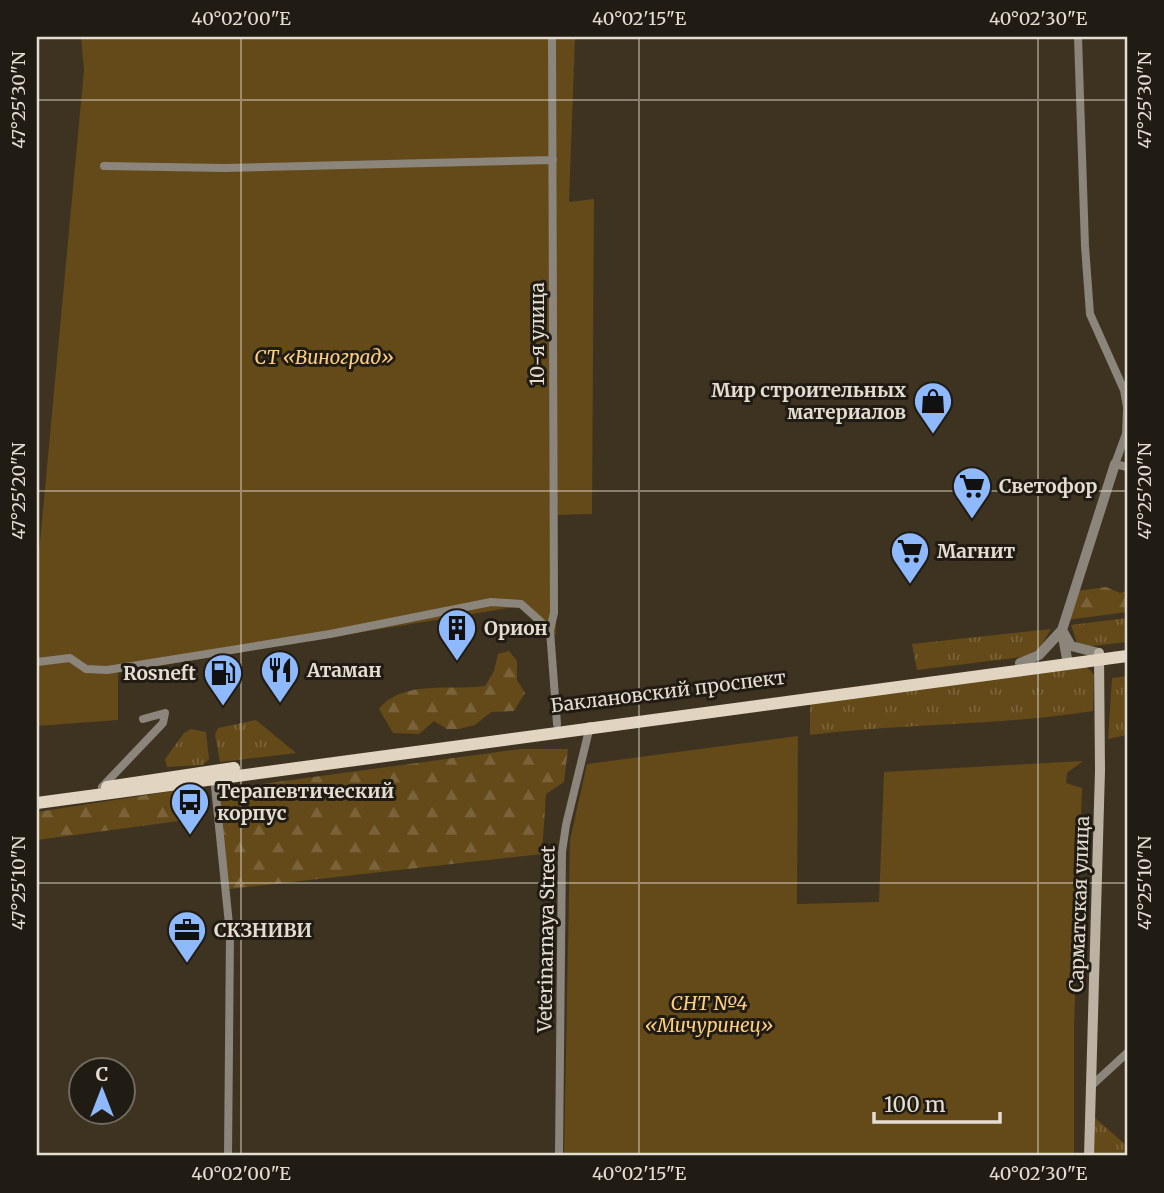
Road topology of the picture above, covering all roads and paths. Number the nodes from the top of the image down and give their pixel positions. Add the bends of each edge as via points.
1 (552, 37) edge
2 (1079, 37) edge
3 (553, 160) junction
4 (104, 166) dead end
5 (1127, 408) edge
6 (1115, 464) junction
7 (1127, 467) edge
8 (550, 630) junction
9 (1062, 630) junction
10 (1127, 649) edge
11 (1099, 656) junction
12 (1127, 656) edge
13 (1067, 660) junction
14 (37, 662) edge
15 (1020, 663) junction
16 (143, 719) dead end
17 (592, 723) junction
18 (556, 724) junction
19 (214, 775) junction
20 (102, 787) junction
21 (37, 795) edge
22 (37, 803) edge
23 (1127, 1053) edge
24 (1090, 1087) junction
25 (228, 1156) edge
26 (559, 1156) edge
27 (1089, 1156) edge

1 - 3 street, 10-я улица
2 - 5 street via 1090,314 1124,390
3 - 4 street
3 - 8 street, 10-я улица via 554,613
5 - 6 street via 1126,434
6 - 7 street
6 - 9 street
8 - 14 street via 521,604 491,602 107,670 86,669 70,658
8 - 18 street, 10-я улица
9 - 11 street via 1072,646
9 - 13 street
9 - 15 street via 1039,655
10 - 11 main road, Баклановский проспект
11 - 12 main road, Баклановский проспект
11 - 13 main road, Баклановский проспект
11 - 24 main road, Сарматская улица
13 - 15 main road, Баклановский проспект
13 - 17 main road, Баклановский проспект via 687,716
15 - 17 main road, Баклановский проспект
16 - 20 street via 165,713 163,723
17 - 18 main road, Баклановский проспект
17 - 19 main road, Баклановский проспект
17 - 26 street, Veterinarnaya Street via 562,852
18 - 19 main road, Баклановский проспект
19 - 20 main road
19 - 22 main road
19 - 25 street via 230,934
20 - 21 main road
23 - 24 street
24 - 27 main road, Сарматская улица

